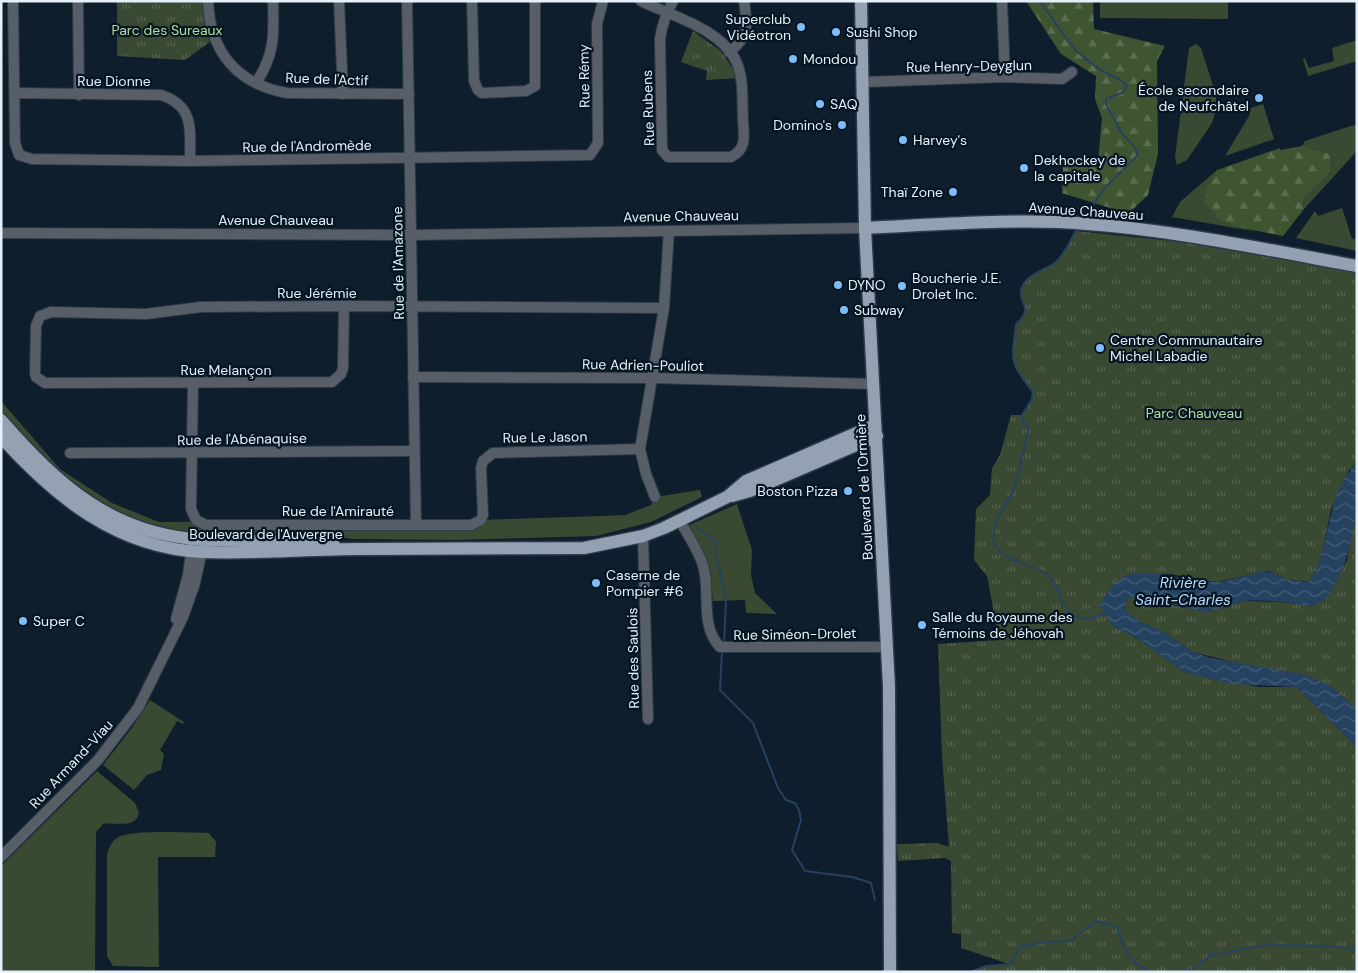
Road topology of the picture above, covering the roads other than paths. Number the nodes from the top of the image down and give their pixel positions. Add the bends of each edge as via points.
1 (13, 1) edge
2 (78, 1) edge
3 (208, 1) edge
4 (273, 1) edge
5 (339, 1) edge
6 (407, 1) edge
7 (472, 1) edge
8 (535, 1) edge
9 (603, 1) edge
10 (641, 1) edge
11 (673, 1) edge
12 (744, 1) edge
13 (861, 1) edge
14 (1002, 1) edge
15 (666, 13) junction
16 (729, 52) junction
17 (1072, 72) dead end
18 (1005, 78) junction
19 (864, 82) junction
20 (256, 83) junction
21 (15, 93) junction
22 (342, 94) junction
23 (409, 94) junction
24 (79, 95) junction
25 (595, 151) joint
26 (410, 158) junction
27 (190, 161) junction
28 (865, 228) junction
29 (669, 231) junction
30 (1, 233) edge
31 (410, 235) junction
32 (1357, 266) edge
33 (344, 306) junction
34 (412, 306) junction
35 (664, 308) junction
36 (413, 377) junction
37 (653, 378) junction
38 (40, 381) joint
39 (192, 383) junction
40 (873, 384) junction
41 (1, 420) edge
42 (876, 430) junction
43 (1, 437) edge
44 (640, 449) junction
45 (414, 451) junction
46 (70, 454) dead end
47 (192, 454) junction
48 (655, 497) dead end
49 (480, 520) joint
50 (680, 521) junction
51 (416, 525) junction
52 (644, 536) junction
53 (197, 545) junction
54 (887, 647) junction
55 (648, 719) dead end
56 (1, 857) edge
57 (890, 972) edge

1 - 21 street
2 - 24 street
3 - 20 street, Rue de l'Actif via 208,20 214,39 233,68
4 - 20 street via 272,52
5 - 22 street
6 - 23 street, Rue de l'Amazone
7 - 8 street via 474,81 482,92 526,91 535,86
9 - 25 street, Rue Rémy via 597,24 598,143
10 - 15 street
11 - 15 street, Rue Rubens
12 - 16 street via 746,34
13 - 19 main road, Boulevard de l'Ormière
14 - 18 street
15 - 16 street via 709,34
15 - 16 street, Rue Rubens via 660,48 661,144 664,155 731,157 742,148 742,87 736,63
17 - 18 street, Rue Henry-Deyglun via 1062,79
18 - 19 street, Rue Henry-Deyglun
19 - 28 main road, Boulevard de l'Ormière
20 - 22 street, Rue de l'Actif via 287,93
21 - 24 street, Rue Dionne
21 - 27 street, Rue de l'Andromède via 15,143 19,155 32,159
22 - 23 street, Rue de l'Actif
23 - 26 street, Rue de l'Amazone
24 - 27 street, Rue Dionne via 161,94 171,98 187,116
25 - 26 street, Rue de l'Andromède via 587,156
26 - 27 street, Rue de l'Andromède
26 - 31 street, Rue de l'Amazone
28 - 29 street, Avenue Chauveau
28 - 32 main road, Avenue Chauveau via 1016,221 1088,224 1159,231
28 - 40 main road, Boulevard de l'Ormière
29 - 31 street, Avenue Chauveau
29 - 35 street
30 - 31 street, Avenue Chauveau
31 - 34 street, Rue de l'Amazone
33 - 34 street, Rue Jérémie
33 - 38 street, Rue Jérémie via 202,307 146,314 45,314 40,316 36,326 35,373
33 - 39 street, Rue Melançon via 343,368 332,382
34 - 35 street, Rue Jérémie
34 - 36 street, Rue de l'Amazone
35 - 37 street
36 - 37 street, Rue Adrien-Pouliot
36 - 45 street, Rue de l'Amazone
37 - 40 street, Rue Adrien-Pouliot
37 - 44 street
38 - 39 street, Rue Melançon
39 - 47 street
40 - 42 main road, Boulevard de l'Ormière
41 - 53 main road, Boulevard de l'Auvergne via 55,478 87,502 119,520
42 - 50 main road, Boulevard de l'Auvergne via 746,481 727,497
42 - 54 main road, Boulevard de l'Ormière
43 - 53 main road, Boulevard de l'Auvergne via 48,486 93,519 138,538
44 - 48 street
44 - 49 street, Rue Le Jason via 493,453 483,461 481,468 484,509
45 - 47 street, Rue de l'Abénaquise
45 - 51 street, Rue de l'Amazone
46 - 47 street, Rue de l'Abénaquise
47 - 51 street, Rue de l'Amirauté via 191,509 196,520 206,525
49 - 51 street, Rue de l'Amirauté via 471,525
50 - 52 main road, Boulevard de l'Auvergne
50 - 54 street, Rue Siméon-Drolet via 704,571 709,632 724,648
52 - 53 main road, Boulevard de l'Auvergne via 584,548 359,548 311,552
52 - 55 street, Rue des Saulois
53 - 56 street, Rue Armand-Viau via 164,655 147,693 116,740
54 - 57 main road, Boulevard de l'Ormière

